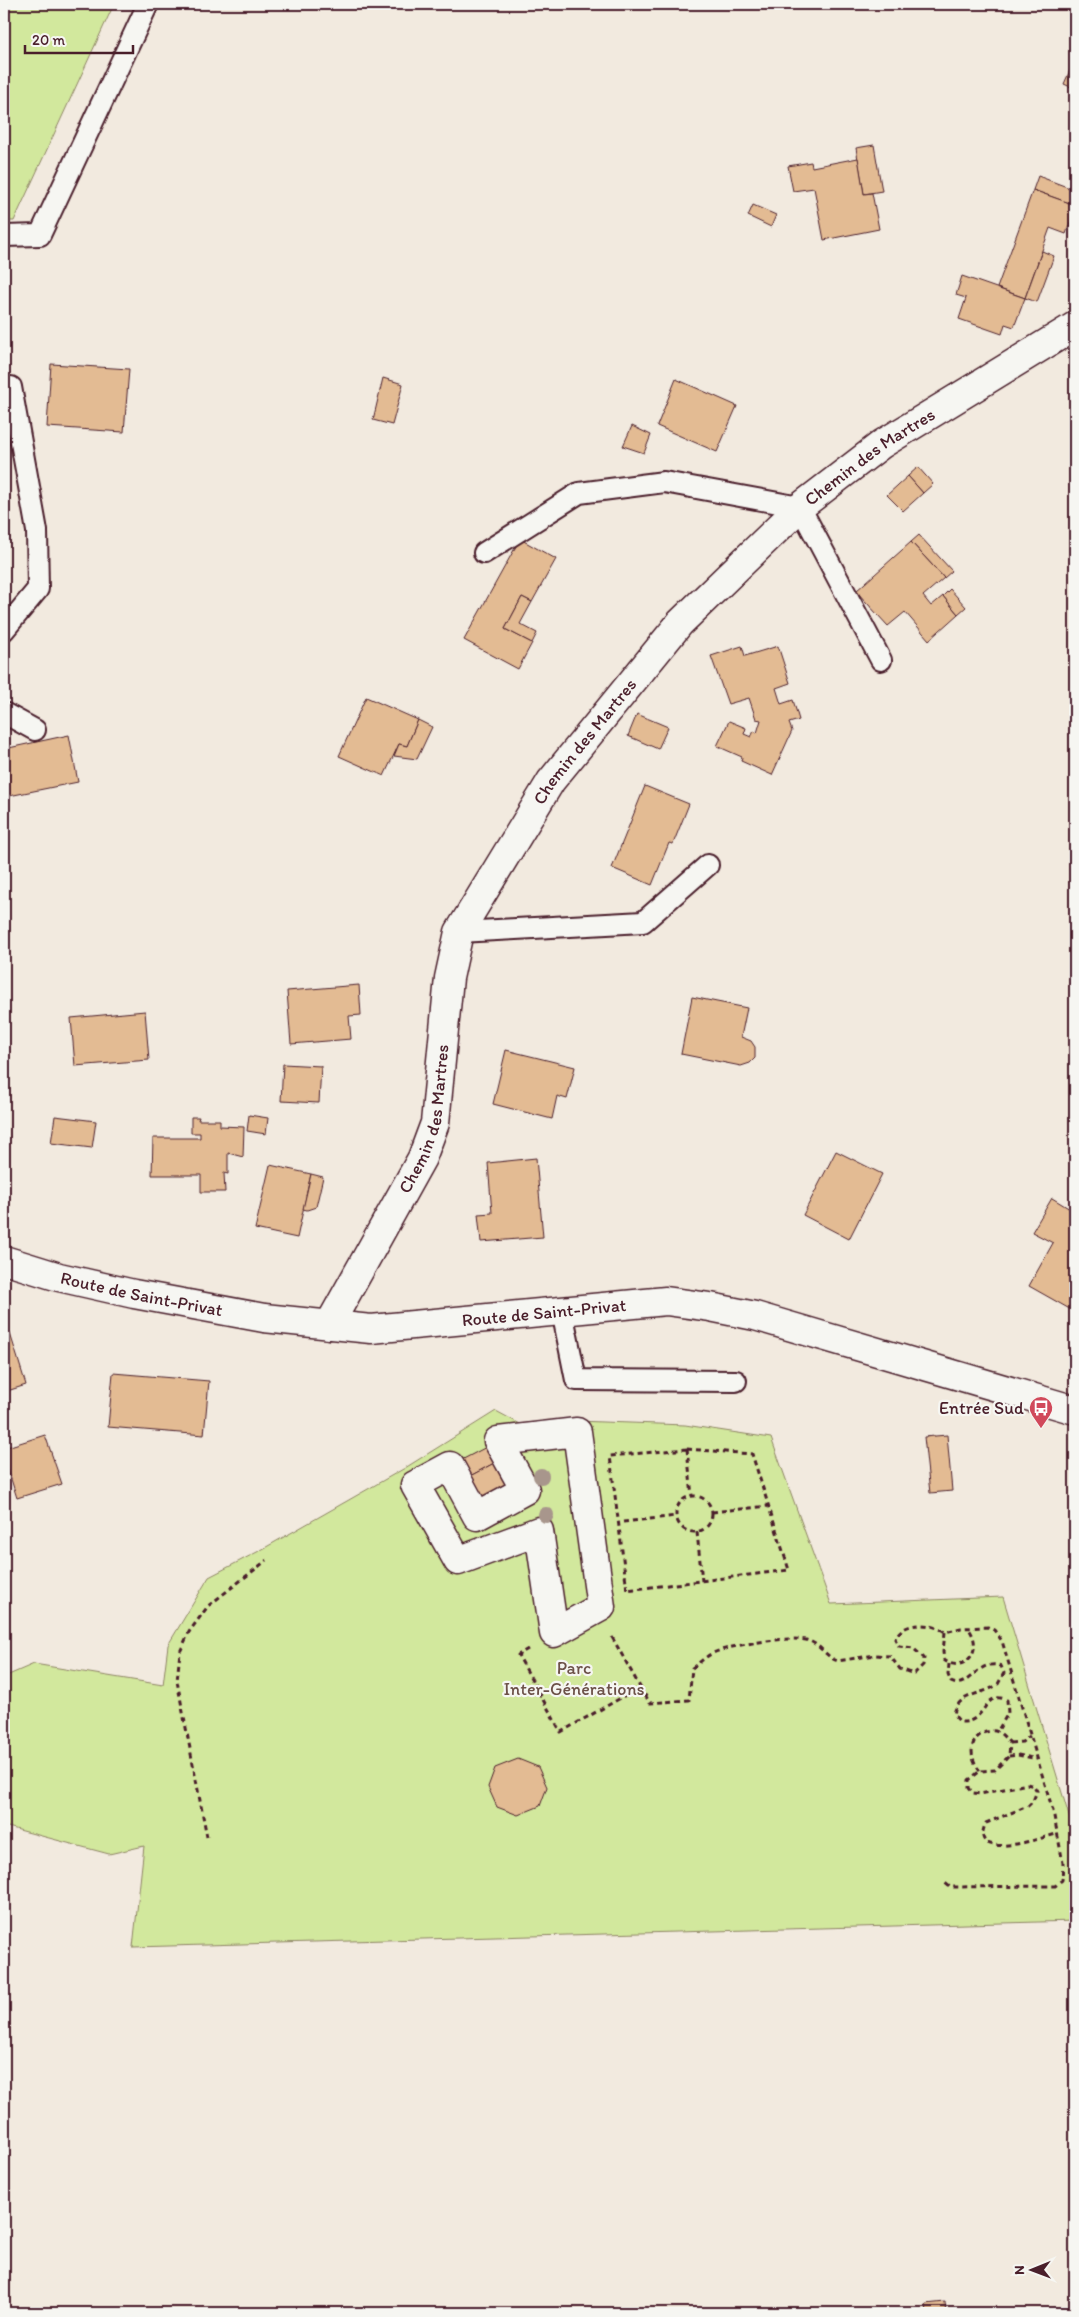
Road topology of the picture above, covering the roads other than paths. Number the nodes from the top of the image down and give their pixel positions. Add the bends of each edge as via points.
1 (148, 4) edge
2 (4, 236) edge
3 (1075, 326) edge
4 (11, 387) dead end
5 (800, 507) junction
6 (484, 553) dead end
7 (4, 630) edge
8 (881, 660) dead end
9 (4, 713) edge
10 (35, 730) dead end
11 (708, 865) dead end
12 (459, 932) junction
13 (4, 1260) edge
14 (562, 1311) junction
15 (329, 1325) junction
16 (736, 1381) dead end
17 (1075, 1410) edge
18 (596, 1610) joint

1 - 2 lane via 40,235
3 - 5 street, Chemin des Martres via 882,444
4 - 7 lane via 37,531 38,588
5 - 6 lane via 664,482 579,494
5 - 8 lane
5 - 12 street, Chemin des Martres via 680,623 551,781
9 - 10 lane
11 - 12 lane via 643,922
12 - 15 street, Chemin des Martres via 448,978 436,1123 422,1158
13 - 15 street, Route de Saint-Privat via 59,1277 134,1294 264,1318
14 - 15 street, Route de Saint-Privat via 371,1329
14 - 16 lane via 576,1380
14 - 17 street, Route de Saint-Privat via 666,1302 710,1307 755,1316
18 - 18 street via 601,1607 577,1432 498,1441 525,1490 477,1516 450,1466 415,1485 458,1561 539,1531 554,1633

